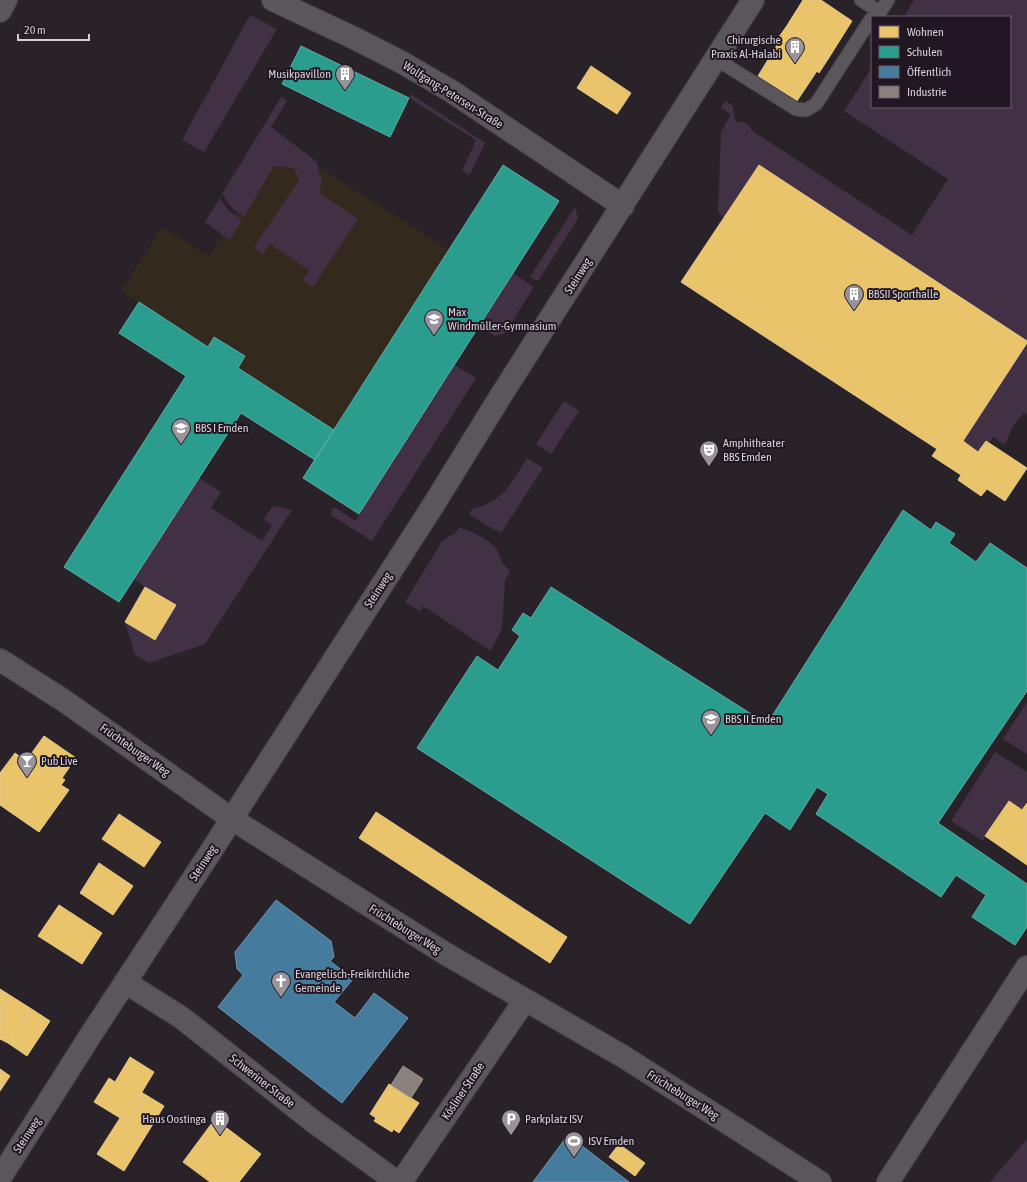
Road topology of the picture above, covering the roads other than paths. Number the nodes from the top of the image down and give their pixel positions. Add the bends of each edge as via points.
1 (6, 0) edge
2 (273, 0) edge
3 (753, 0) edge
4 (861, 0) edge
5 (888, 0) edge
6 (0, 11) edge
7 (871, 19) dead end
8 (716, 58) junction
9 (623, 206) junction
10 (0, 660) edge
11 (232, 819) junction
12 (1027, 967) edge
13 (125, 982) junction
14 (525, 1000) junction
15 (0, 1178) edge
16 (396, 1182) edge
17 (402, 1182) edge
18 (820, 1182) edge
19 (888, 1182) edge

1 - 6 street
2 - 9 street, Wolfgang-Petersen-Straße via 354,38 451,90
3 - 8 street, Steinweg
4 - 5 lane via 880,12
7 - 8 lane via 816,104 806,110 796,109
8 - 9 street, Steinweg
9 - 11 street, Steinweg
10 - 11 street, Früchteburger Weg via 63,700
11 - 13 street, Steinweg
11 - 14 street, Früchteburger Weg via 446,954
12 - 19 street
13 - 15 street, Steinweg
13 - 16 street, Schweriner Straße via 182,1018 314,1122
14 - 17 street, Kösliner Straße
14 - 18 street, Früchteburger Weg via 624,1057

